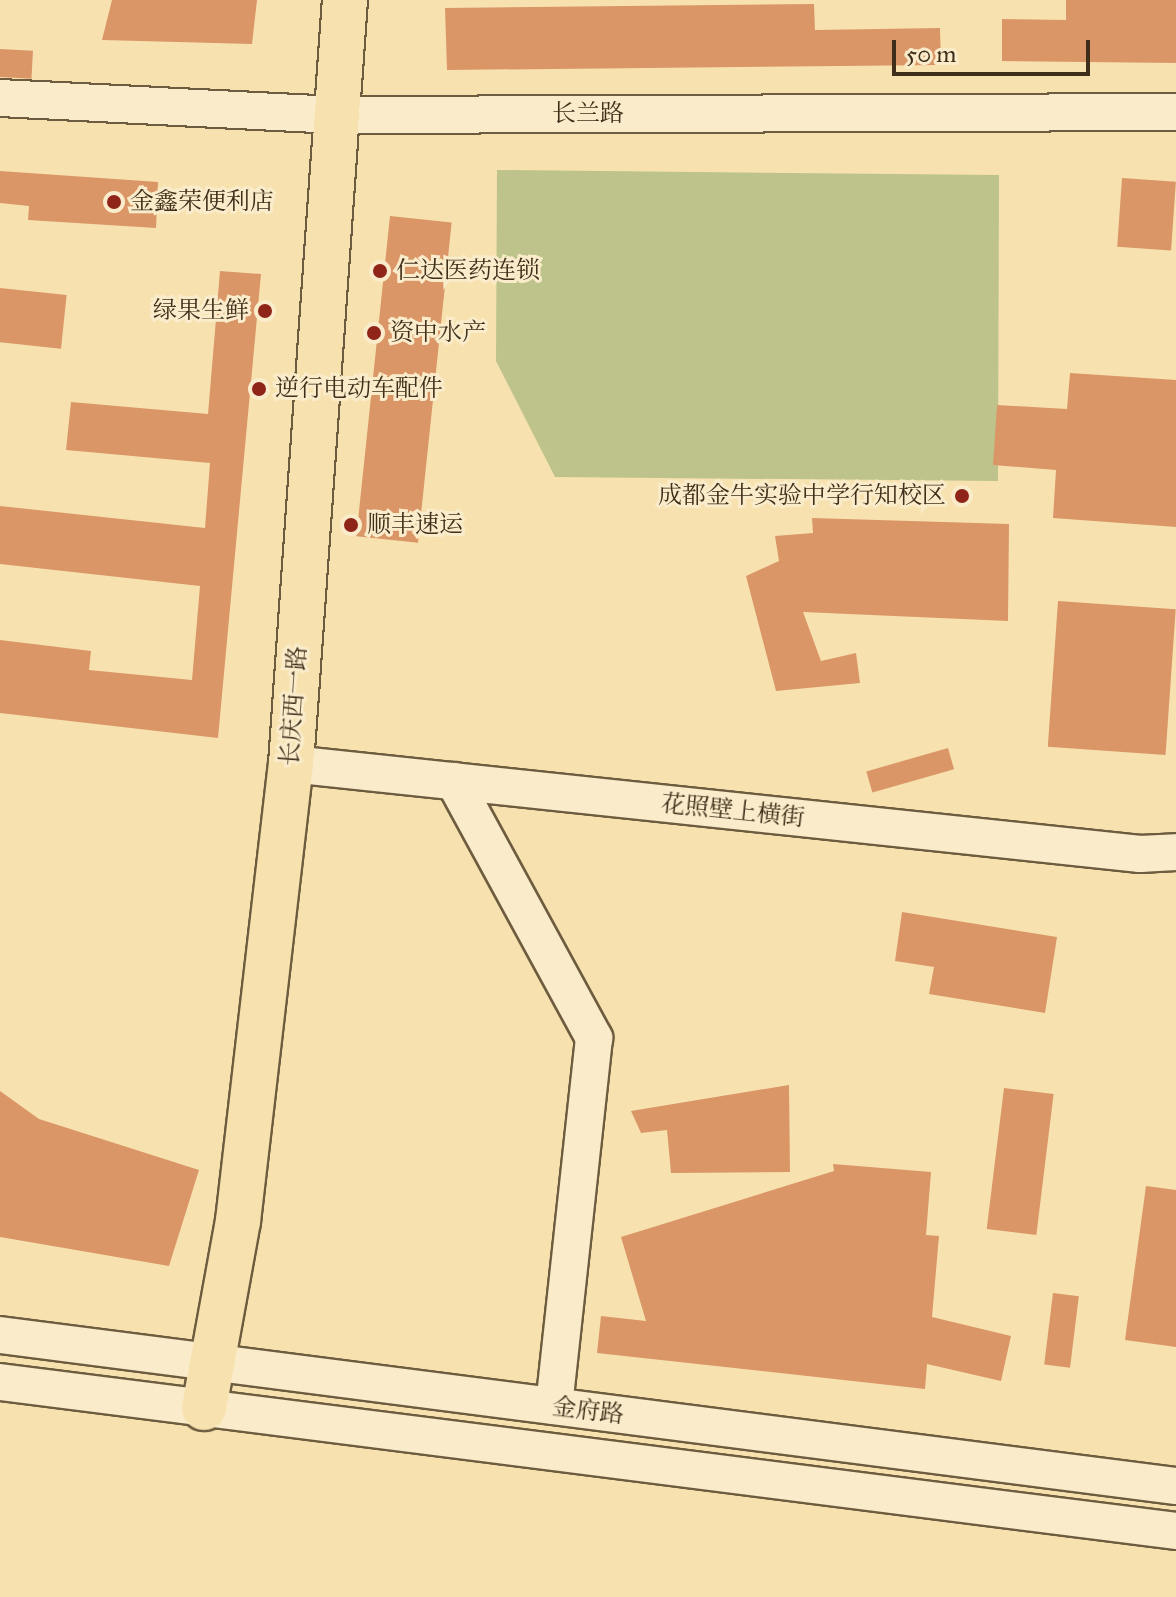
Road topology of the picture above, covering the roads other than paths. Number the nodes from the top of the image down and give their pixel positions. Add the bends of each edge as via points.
1 (345, 0) edge
2 (0, 98) edge
3 (1176, 112) edge
4 (337, 115) junction
5 (291, 764) junction
6 (454, 781) junction
7 (1176, 852) edge
8 (0, 1335) edge
9 (211, 1362) junction
10 (0, 1382) edge
11 (554, 1406) junction
12 (204, 1408) junction
13 (1176, 1486) edge
14 (1176, 1531) edge

1 - 4 main road, 长庆西一路
2 - 4 street, 长兰路
3 - 4 street, 长兰路
4 - 5 main road, 长庆西一路
5 - 6 street, 花照壁上横街
5 - 9 main road, 长庆西一路 via 238,1221
6 - 7 street, 花照壁上横街 via 1140,854
6 - 11 street via 594,1038
8 - 9 street, 金府路
9 - 11 street, 金府路
9 - 12 main road, 长庆西一路
10 - 12 street, 金府路
11 - 13 street, 金府路
12 - 14 street, 金府路

